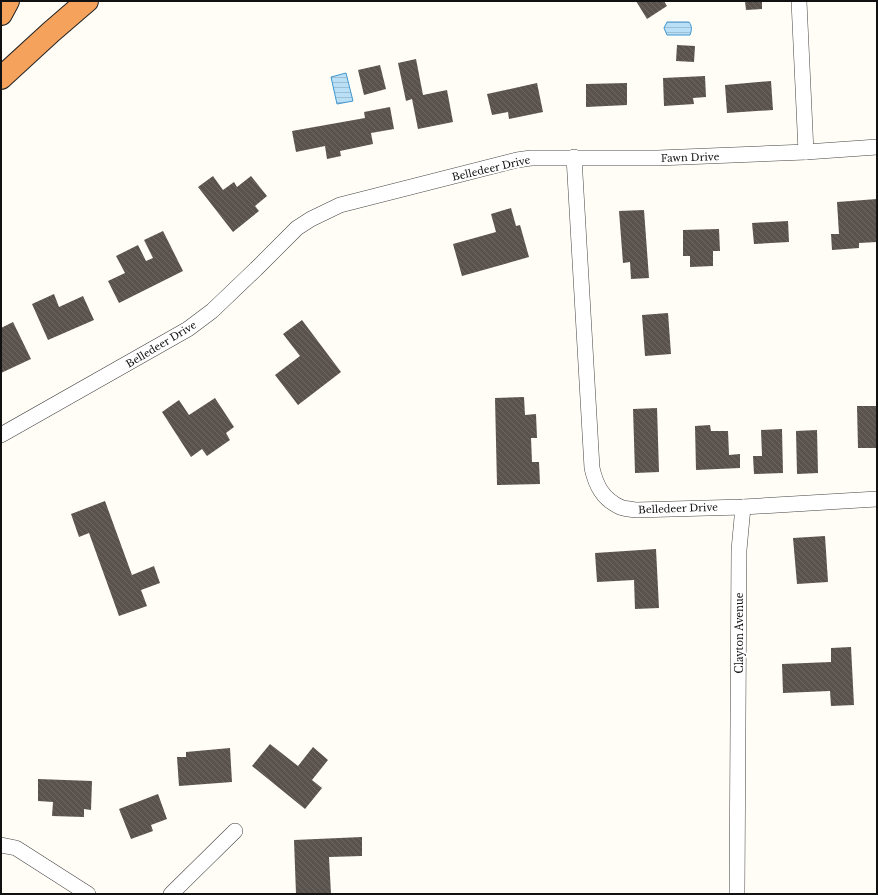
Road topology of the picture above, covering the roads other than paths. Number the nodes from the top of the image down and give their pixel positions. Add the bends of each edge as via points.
1 (8, 1) edge
2 (87, 1) edge
3 (799, 1) edge
4 (1, 14) edge
5 (1, 78) edge
6 (877, 147) edge
7 (806, 152) junction
8 (574, 157) junction
9 (1, 435) edge
10 (877, 499) edge
11 (742, 506) junction
12 (235, 831) dead end
13 (1, 845) edge
14 (88, 894) edge
15 (171, 894) edge
16 (737, 894) edge

1 - 4 highway
2 - 5 highway
3 - 7 street
6 - 7 street, Fawn Drive
7 - 8 street, Fawn Drive via 658,158
8 - 9 street, Belledeer Drive via 517,160 340,205 310,219 297,228 212,311 188,329
8 - 11 street, Belledeer Drive via 594,480 608,500 621,507 636,510
10 - 11 street
11 - 16 street, Clayton Avenue via 739,550
12 - 15 street
13 - 14 street via 16,848

